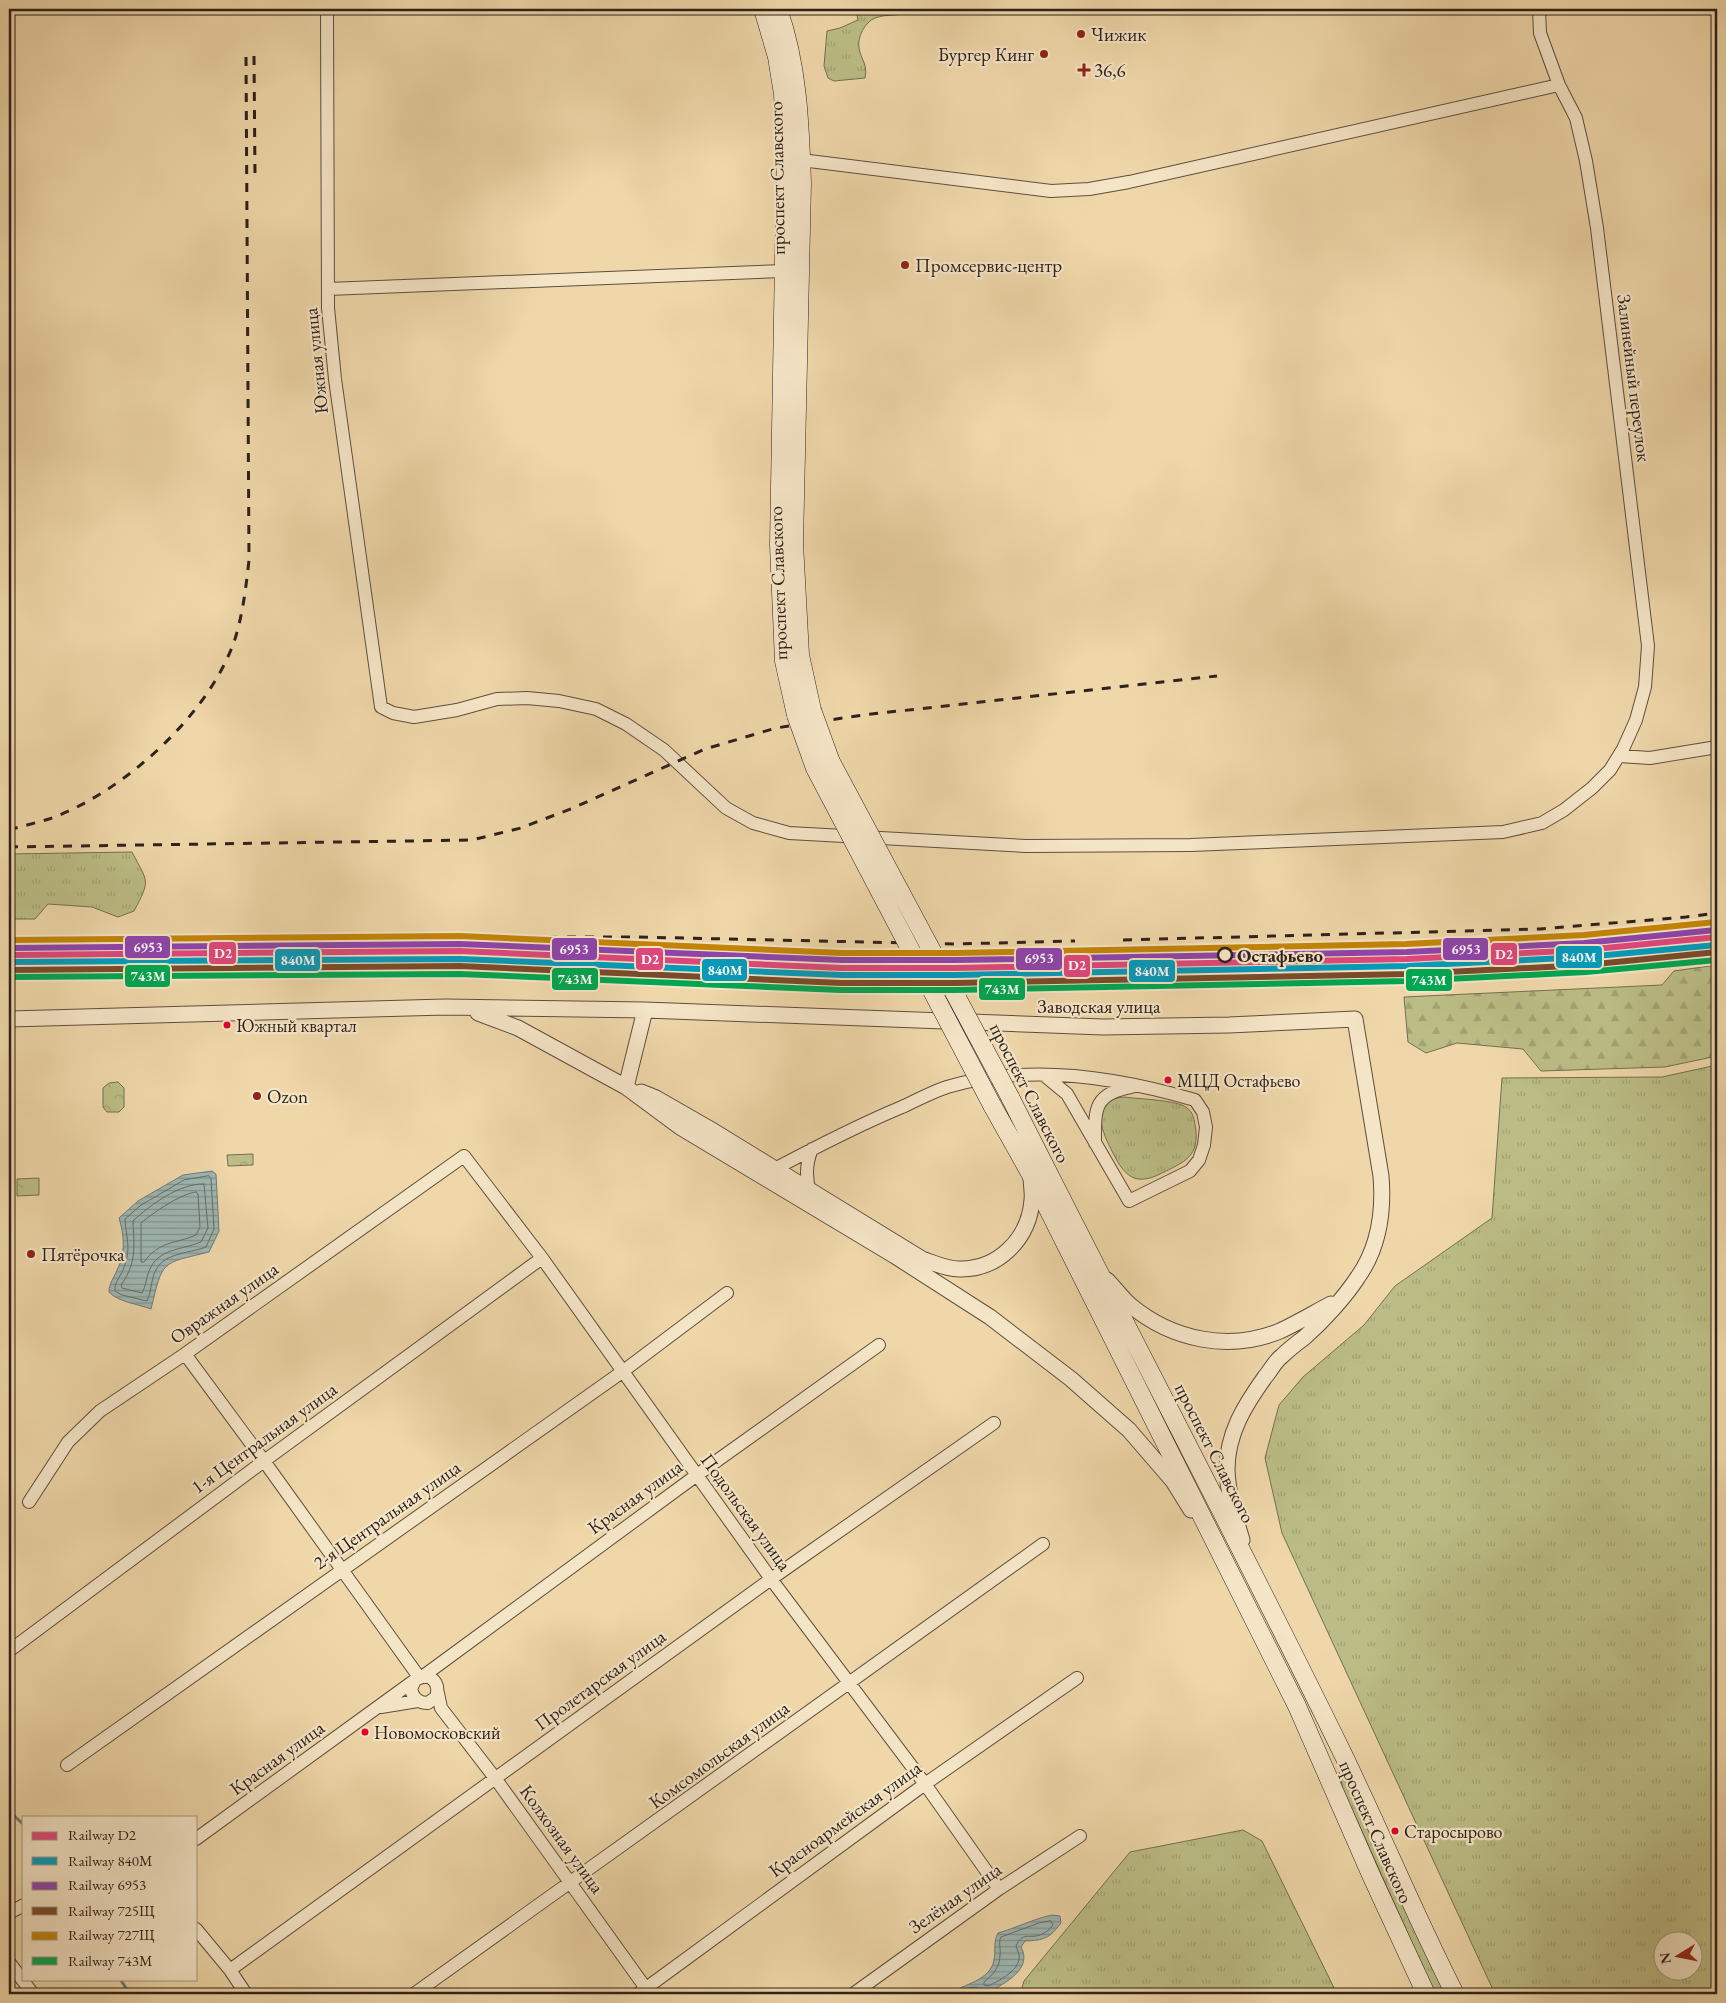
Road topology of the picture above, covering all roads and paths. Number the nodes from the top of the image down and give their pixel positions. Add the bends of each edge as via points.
1 (327, 9) edge
2 (763, 9) edge
3 (778, 9) edge
4 (1540, 9) edge
5 (1559, 85) junction
6 (801, 160) junction
7 (784, 271) junction
8 (328, 290) junction
9 (381, 707) joint
10 (804, 713) junction
11 (1717, 747) edge
12 (1619, 756) junction
13 (445, 1007) junction
14 (645, 1010) junction
15 (9, 1019) edge
16 (1044, 1075) junction
17 (1136, 1086) junction
18 (626, 1087) junction
19 (1095, 1143) junction
20 (812, 1149) junction
21 (464, 1156) joint
22 (767, 1173) junction
23 (1030, 1173) junction
24 (810, 1192) junction
25 (542, 1258) junction
26 (1096, 1268) junction
27 (727, 1293) dead end
28 (1341, 1299) junction
29 (880, 1346) dead end
30 (185, 1354) junction
31 (622, 1372) junction
32 (994, 1423) dead end
33 (264, 1461) junction
34 (697, 1475) junction
35 (29, 1502) dead end
36 (1043, 1544) dead end
37 (1251, 1568) junction
38 (342, 1570) junction
39 (1232, 1576) junction
40 (772, 1579) junction
41 (9, 1651) edge
42 (422, 1678) junction
43 (1077, 1678) dead end
44 (850, 1684) junction
45 (438, 1692) junction
46 (423, 1702) junction
47 (380, 1707) junction
48 (441, 1708) junction
49 (67, 1764) dead end
50 (495, 1778) junction
51 (925, 1784) junction
52 (1080, 1836) dead end
53 (198, 1838) edge
54 (570, 1884) junction
55 (999, 1889) junction
56 (22, 1906) edge
57 (9, 1913) edge
58 (198, 1931) edge
59 (9, 1962) edge
60 (230, 1970) junction
61 (22, 1979) edge
62 (22, 1980) edge
63 (645, 1992) edge
64 (33, 1994) edge
65 (246, 1994) edge
66 (414, 1994) edge
67 (853, 1994) edge
68 (1426, 1994) edge
69 (1455, 1994) edge

1 - 8 street, Южная улица
2 - 7 main road, проспект Славского via 777,57 783,94 786,146
3 - 6 main road, проспект Славского via 790,51
4 - 5 street, Залинейный переулок via 1540,33
5 - 6 street via 1089,189 1051,191
5 - 12 street, Залинейный переулок via 1576,118 1597,228 1648,646 1645,687 1636,720
6 - 10 main road, проспект Славского via 794,543
7 - 8 street
7 - 10 main road, проспект Славского via 779,545 784,661
8 - 9 street, Южная улица via 335,379
9 - 12 street, Залинейный переулок via 414,717 497,699 559,701 596,709 626,724 664,750 726,808 753,823 789,833 1035,846 1191,845 1503,832 1542,823 1564,810 1592,788
10 - 23 main road, проспект Славского, bridge via 815,768
10 - 26 main road, проспект Славского, bridge via 1010,1097
11 - 12 street via 1650,758
13 - 14 street, Заводская улица
13 - 15 street, Заводская улица
13 - 18 street via 503,1022
14 - 18 street
14 - 28 street, Заводская улица via 1036,1026 1229,1026 1355,1019 1381,1176 1382,1213 1371,1253 1359,1276
16 - 17 street
16 - 19 street via 1067,1094
16 - 20 street via 1006,1076 946,1088
17 - 19 street via 1112,1092 1101,1100 1096,1109
17 - 19 street via 1195,1100 1203,1112 1206,1127 1200,1160 1190,1171 1128,1201
18 - 22 street via 680,1127
20 - 22 street
20 - 24 street via 806,1166
21 - 25 street, Подольская улица
21 - 30 street, Овражная улица
22 - 24 street
22 - 39 street via 990,1317 1071,1379 1129,1430 1173,1481
23 - 24 street via 1032,1200 1029,1217 1017,1243 1001,1258 967,1269 922,1259
23 - 39 main road, проспект Славского
25 - 31 street, Подольская улица
25 - 33 street, 1-я Центральная улица
26 - 28 street via 1130,1304 1154,1322 1174,1332 1220,1342 1252,1339 1280,1331
26 - 37 main road, проспект Славского
27 - 31 street, 2-я Центральная улица
28 - 37 street via 1307,1335 1280,1357 1242,1410 1232,1436 1227,1468 1230,1499
29 - 34 street, Красная улица
30 - 33 street
30 - 35 street, Овражная улица via 85,1424 60,1453
31 - 34 street, Подольская улица
31 - 38 street, 2-я Центральная улица
32 - 40 street, Пролетарская улица
33 - 38 street
33 - 41 street, 1-я Центральная улица
34 - 40 street, Подольская улица
34 - 42 street, Красная улица
36 - 44 street, Комсомольская улица
37 - 69 main road, проспект Славского via 1388,1848
38 - 42 street
38 - 49 street, 2-я Центральная улица
39 - 68 main road, проспект Славского via 1297,1706
40 - 44 street, Подольская улица
40 - 50 street, Пролетарская улица
42 - 45 street, Колхозная улица via 438,1688
42 - 46 street via 412,1684 412,1694
42 - 47 street, Красная улица
43 - 51 street, Красноармейская улица
44 - 51 street, Подольская улица
44 - 54 street, Комсомольская улица
45 - 46 street via 436,1697
45 - 48 street, Колхозная улица
46 - 47 street, Красная улица
46 - 48 street
47 - 53 street, Красная улица
48 - 50 street, Колхозная улица
50 - 54 street, Колхозная улица
50 - 60 street, Пролетарская улица
51 - 55 street, Подольская улица
51 - 63 street, Красноармейская улица
52 - 55 street, Зелёная улица
54 - 63 street, Колхозная улица
54 - 66 street, Комсомольская улица
55 - 67 street, Зелёная улица
56 - 57 street
58 - 60 street
59 - 61 street
60 - 65 street
62 - 64 street

